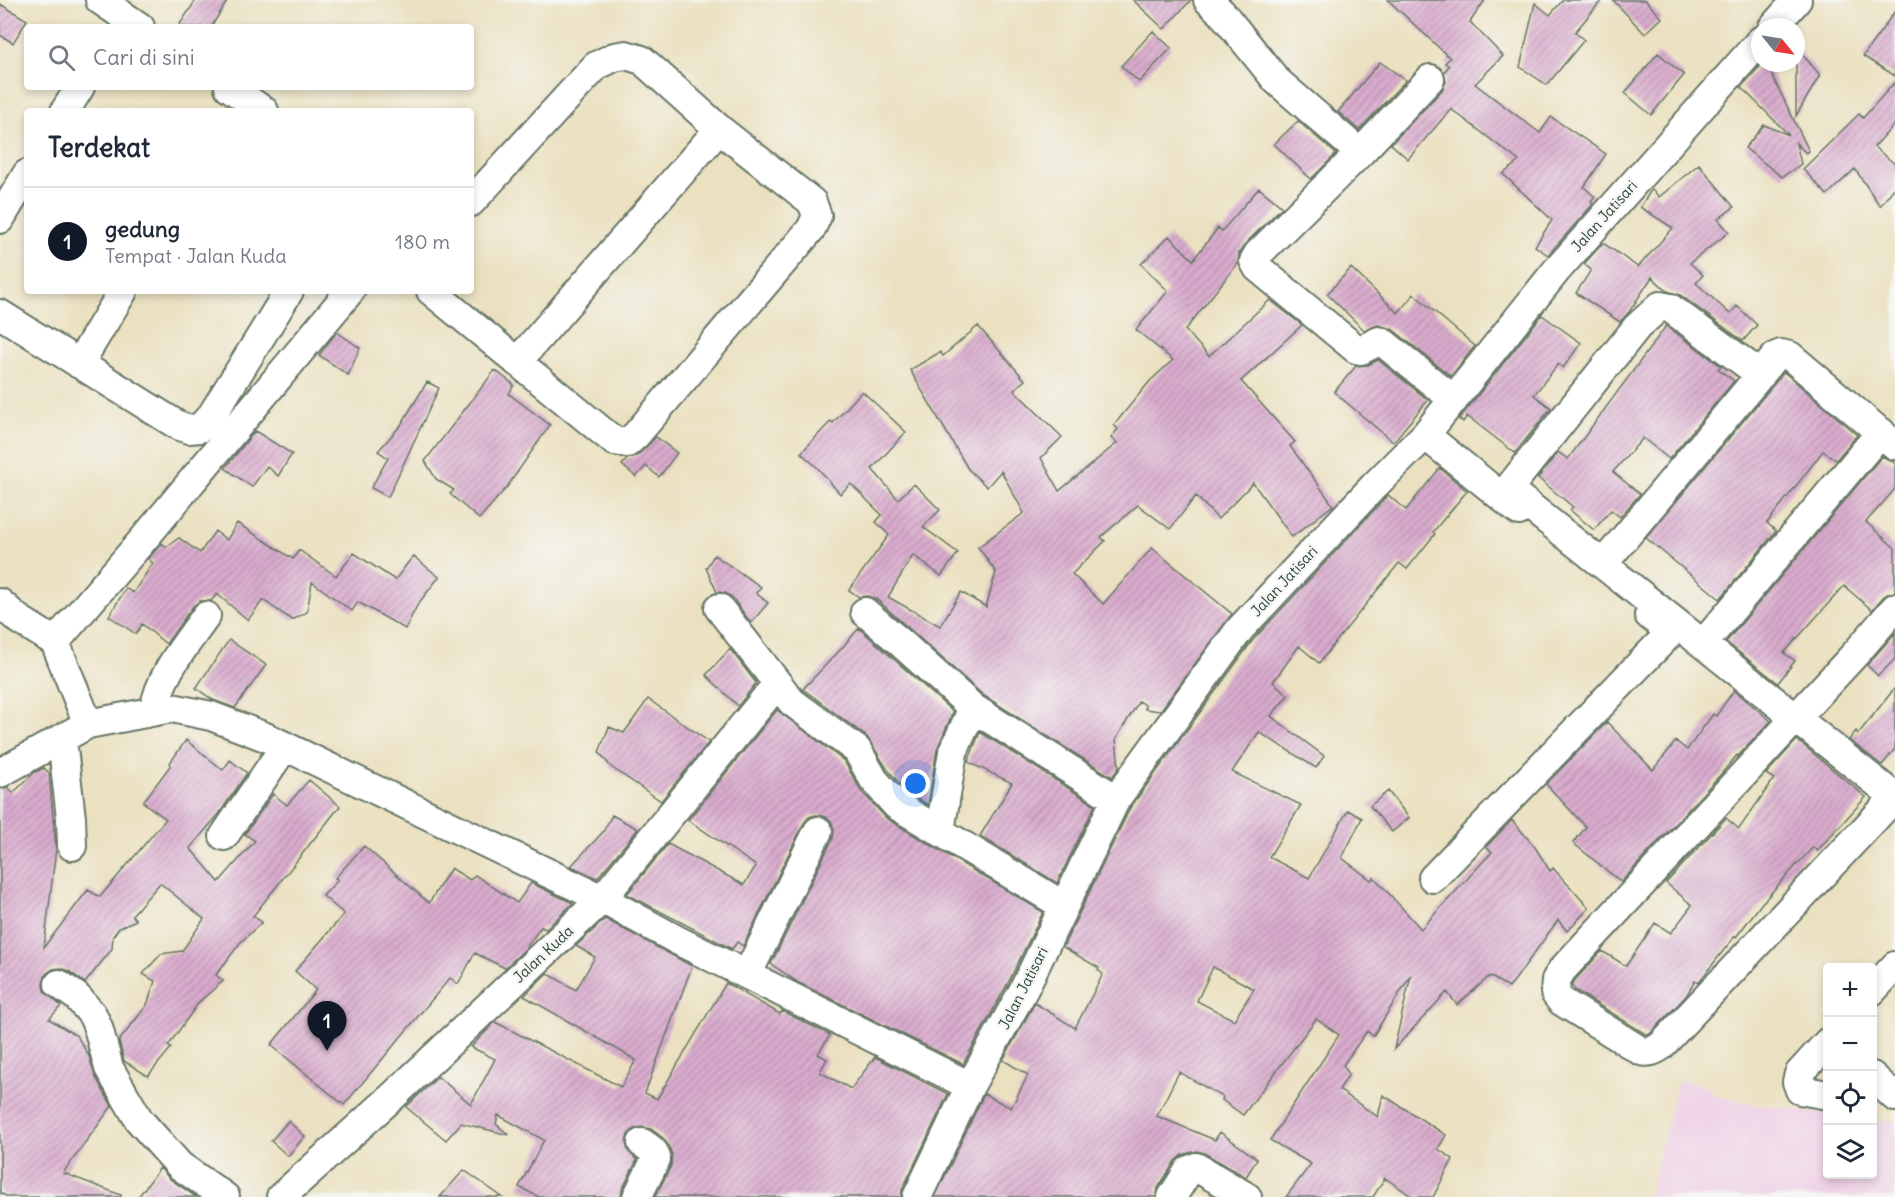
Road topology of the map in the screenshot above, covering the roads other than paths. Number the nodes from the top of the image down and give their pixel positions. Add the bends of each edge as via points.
1 (1208, 0) edge
2 (1797, 0) edge
3 (1781, 18) edge
4 (1751, 51) edge
5 (1430, 79) dead end
6 (78, 90) edge
7 (67, 108) edge
8 (719, 129) junction
9 (1360, 153) junction
10 (24, 179) edge
11 (474, 199) edge
12 (0, 219) edge
13 (121, 294) edge
14 (287, 294) edge
15 (348, 294) edge
16 (435, 294) edge
17 (0, 314) edge
18 (517, 362) junction
19 (79, 364) junction
20 (1761, 375) junction
21 (1454, 399) junction
22 (1425, 435) junction
23 (1888, 438) edge
24 (1603, 564) junction
25 (0, 603) edge
26 (719, 608) dead end
27 (1895, 608) edge
28 (865, 612) dead end
29 (206, 616) dead end
30 (55, 642) junction
31 (1702, 644) junction
32 (777, 684) junction
33 (973, 708) junction
34 (154, 711) junction
35 (1794, 718) junction
36 (88, 724) junction
37 (62, 739) junction
38 (285, 746) junction
39 (0, 773) edge
40 (1895, 797) edge
41 (1116, 799) junction
42 (818, 831) dead end
43 (940, 831) junction
44 (224, 836) dead end
45 (72, 846) dead end
46 (1433, 878) dead end
47 (602, 899) junction
48 (1064, 906) junction
49 (1895, 966) edge
50 (747, 975) junction
51 (59, 984) dead end
52 (1877, 986) edge
53 (1823, 1047) edge
54 (1877, 1081) edge
55 (970, 1086) junction
56 (1823, 1094) edge
57 (1895, 1097) edge
58 (1877, 1103) edge
59 (1895, 1105) edge
60 (642, 1143) dead end
61 (225, 1197) edge
62 (281, 1197) edge
63 (637, 1197) edge
64 (917, 1197) edge
65 (1172, 1197) edge
66 (1247, 1197) edge

1 - 9 street via 1277,81
2 - 3 street
4 - 21 street, Jalan Jatisari via 1556,271
5 - 9 street
6 - 7 street
8 - 11 street via 642,60 626,55 614,57 596,66
8 - 18 street
8 - 18 street via 812,202 817,216 811,229 636,435 627,443 614,441
9 - 21 street via 1258,254 1255,264 1356,349 1379,341 1385,344
10 - 12 street
13 - 19 street
14 - 19 street via 200,428 179,426
15 - 30 street
16 - 18 street
17 - 19 street
20 - 23 street via 1776,356 1790,356
20 - 24 street
20 - 24 street via 1670,308 1660,306 1637,327 1508,489
21 - 22 street, Jalan Jatisari
22 - 41 street, Jalan Jatisari via 1240,629
22 - 46 street via 1671,632
23 - 31 street
24 - 31 street
25 - 30 street
26 - 32 street
27 - 35 street
28 - 33 street
29 - 34 street via 172,662
30 - 36 street
31 - 35 street
32 - 43 street via 792,702 857,750 874,780 896,805
32 - 47 street, Jalan Kuda
33 - 41 street
33 - 43 street via 953,752
34 - 36 street
34 - 38 street via 172,708 211,716
35 - 40 street
35 - 40 street via 1562,970 1555,987 1561,1001 1641,1051 1654,1051
36 - 37 street
37 - 39 street
37 - 45 street
38 - 44 street
38 - 47 street
41 - 48 street, Jalan Jatisari
42 - 50 street
43 - 48 street
47 - 50 street
47 - 62 street, Jalan Kuda
48 - 55 street, Jalan Jatisari
49 - 52 street
50 - 55 street
51 - 61 street via 92,1014 109,1068 139,1120 180,1166
53 - 56 street via 1799,1074 1797,1082 1800,1090
54 - 57 street
55 - 64 street, Jalan Jatisari
58 - 59 street
60 - 63 street via 657,1159
65 - 66 street via 1189,1170 1196,1167

